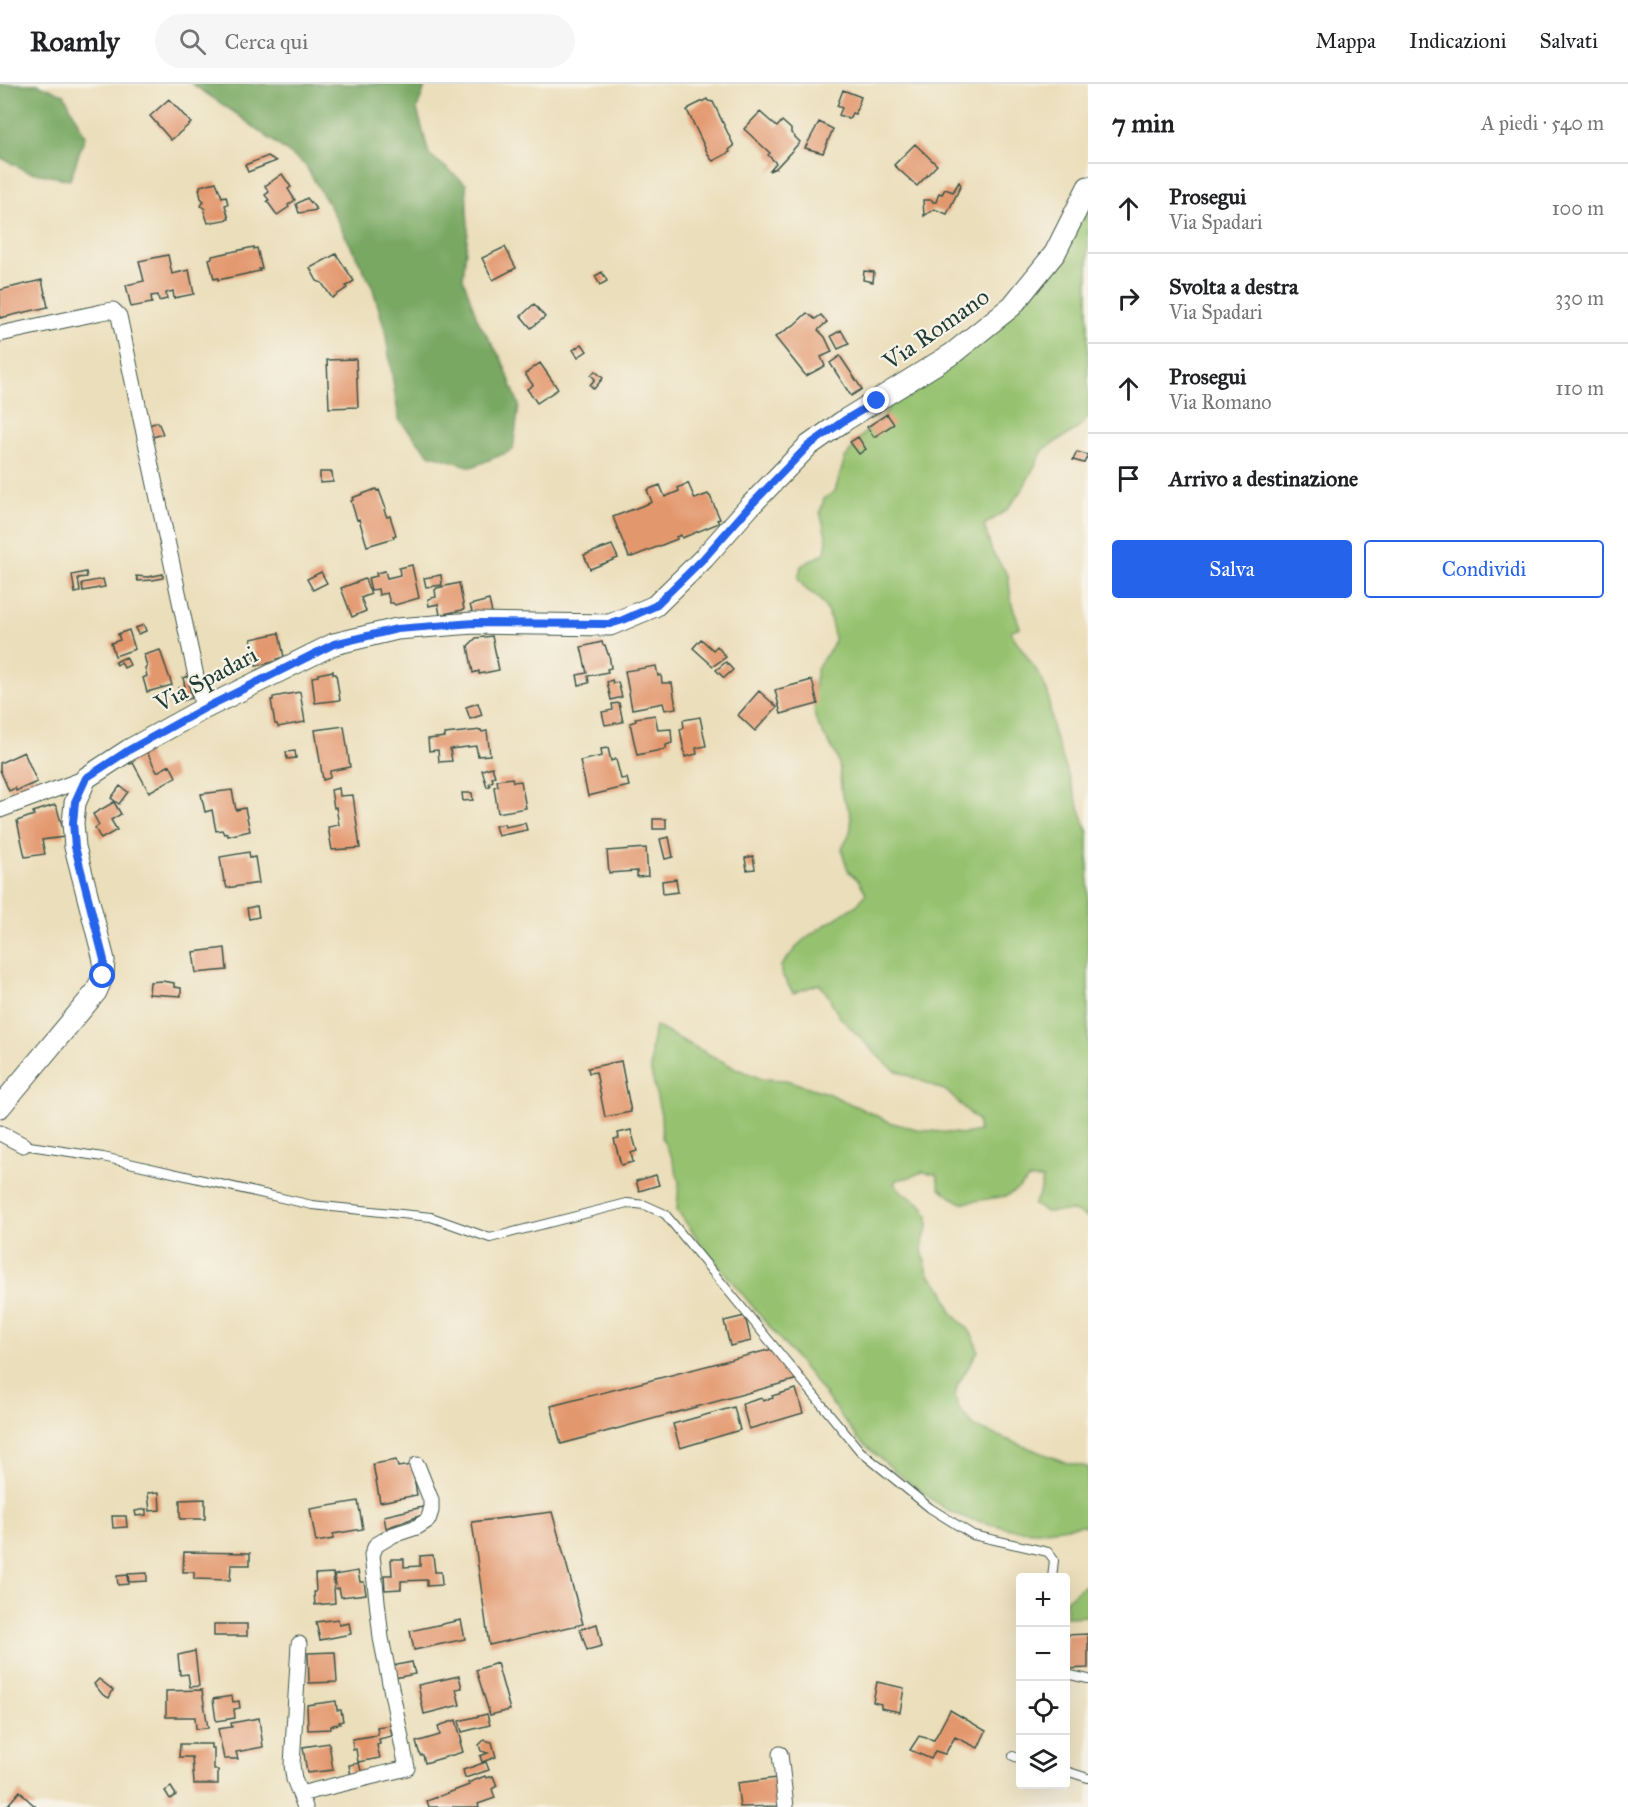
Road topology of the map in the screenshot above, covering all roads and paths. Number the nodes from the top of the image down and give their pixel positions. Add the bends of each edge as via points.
1 (1088, 188) edge
2 (0, 334) edge
3 (704, 558) joint
4 (203, 709) junction
5 (86, 778) junction
6 (0, 810) edge
7 (0, 1107) edge
8 (0, 1133) edge
9 (24, 1145) joint
10 (417, 1465) dead end
11 (1053, 1573) edge
12 (299, 1644) dead end
13 (1070, 1675) edge
14 (1088, 1679) edge
15 (780, 1754) dead end
16 (1070, 1773) edge
17 (1088, 1778) edge
18 (303, 1801) edge
19 (786, 1807) edge

1 - 3 street, Via Romano via 1055,252 1012,306 952,354 808,446
2 - 4 street via 113,310 119,316
3 - 4 street, Via Spadari via 655,606 610,624 474,623 397,629 323,648
4 - 5 street, Via Spadari
5 - 6 street
5 - 7 street via 75,802 75,847 104,960 103,976 96,992
8 - 9 street
9 - 11 lane via 104,1157 312,1205 431,1218 490,1238 627,1203 645,1205 665,1214 860,1451 930,1508 973,1535 1048,1552 1054,1560
10 - 18 street via 431,1500 428,1520 376,1545 372,1555 381,1638 407,1768
12 - 18 street via 292,1765
13 - 14 lane
15 - 19 street
16 - 17 lane

